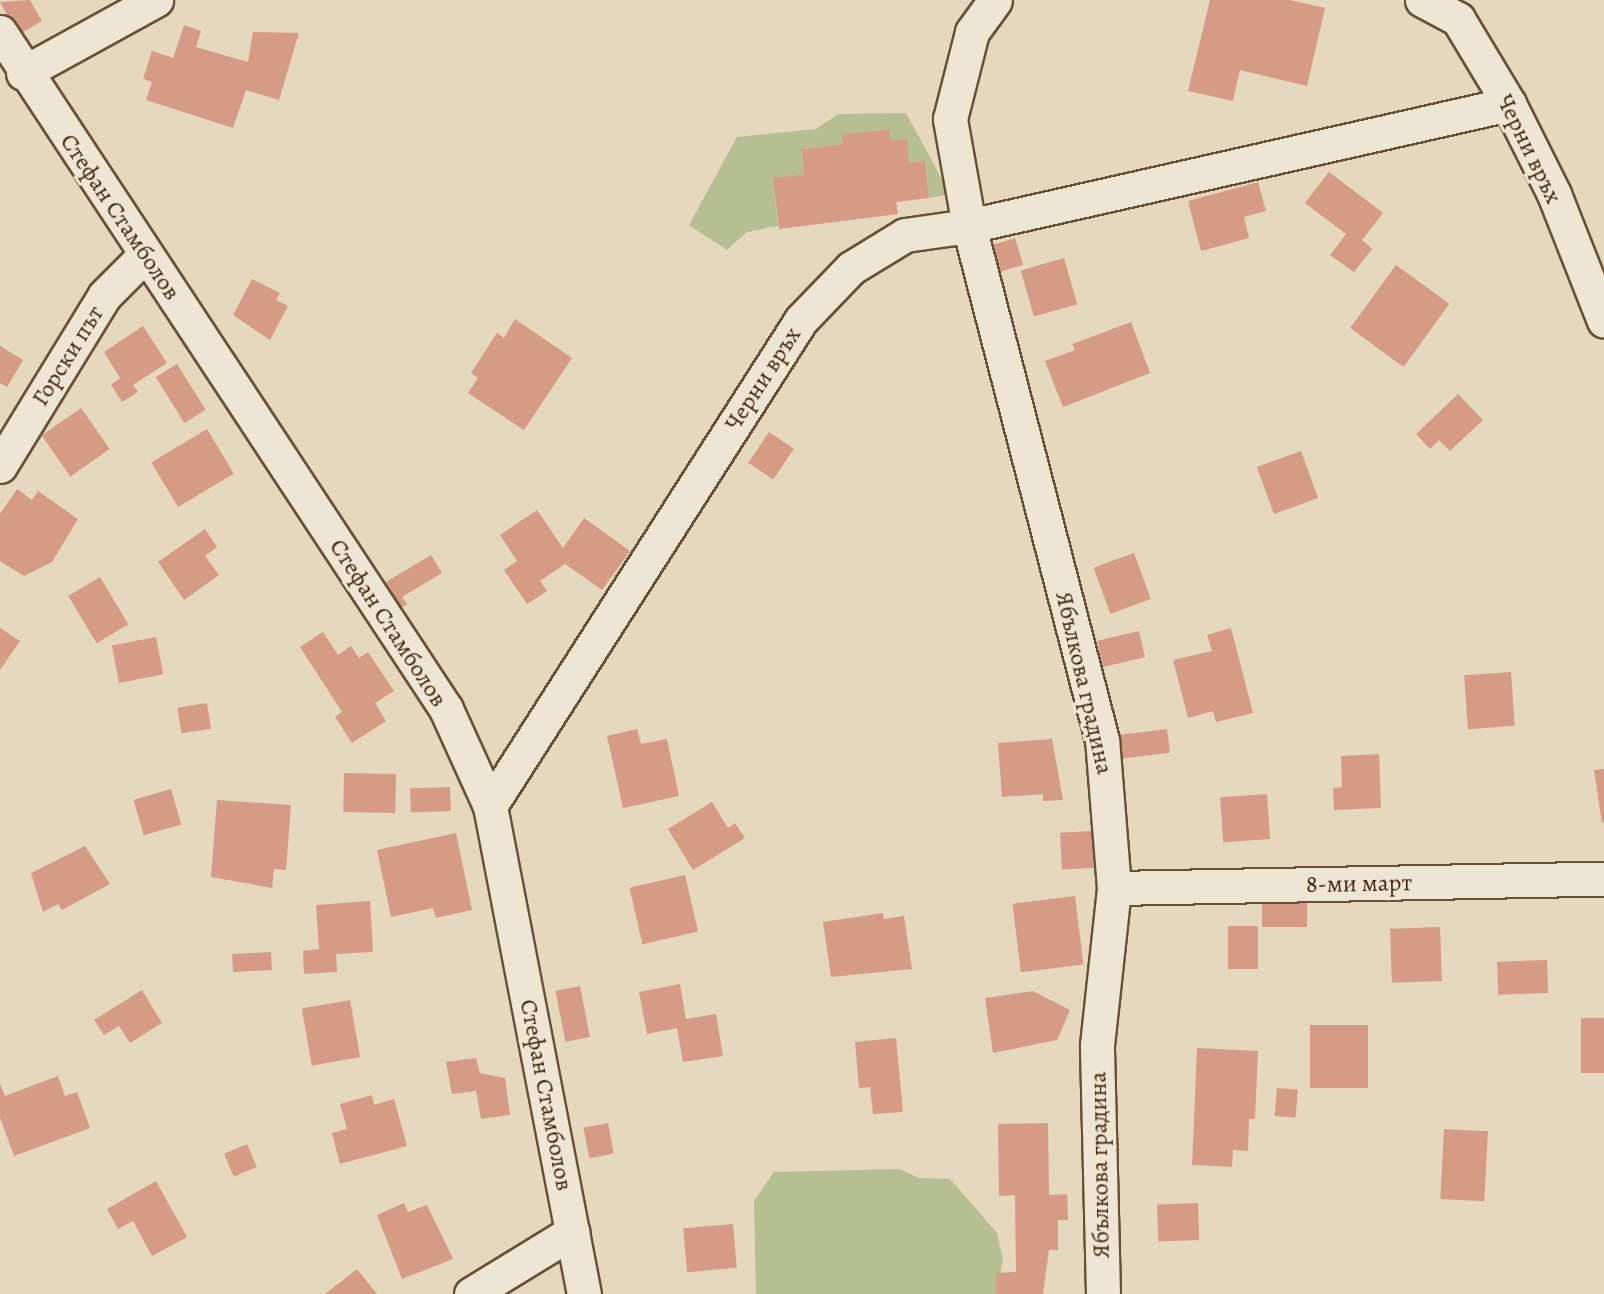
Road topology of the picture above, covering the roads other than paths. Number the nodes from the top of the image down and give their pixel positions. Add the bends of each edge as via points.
1 (156, 0) edge
2 (995, 0) edge
3 (1422, 0) edge
4 (1464, 9) edge
5 (0, 32) edge
6 (23, 73) junction
7 (1509, 104) junction
8 (969, 226) junction
9 (146, 254) junction
10 (1604, 321) edge
11 (0, 466) edge
12 (490, 806) junction
13 (1604, 879) edge
14 (1114, 888) junction
15 (572, 1232) junction
16 (471, 1294) edge
17 (584, 1294) edge
18 (1103, 1294) edge

1 - 6 street
2 - 8 street via 972,32 950,119
3 - 4 street, Черни връх
4 - 7 street, Черни връх
5 - 6 street, Стефан Стамболов
6 - 9 street, Стефан Стамболов
7 - 8 street, Черни връх
7 - 10 street, Черни връх via 1554,194
8 - 12 street, Черни връх via 905,235 851,268 801,320
8 - 14 street, Ябълкова градина via 1102,740
9 - 11 street, Горски път via 104,296
9 - 12 street, Стефан Стамболов via 446,709
12 - 15 street, Стефан Стамболов
13 - 14 street, 8-ми март
14 - 18 street, Ябълкова градина via 1097,1045
15 - 16 street
15 - 17 street, Стефан Стамболов

